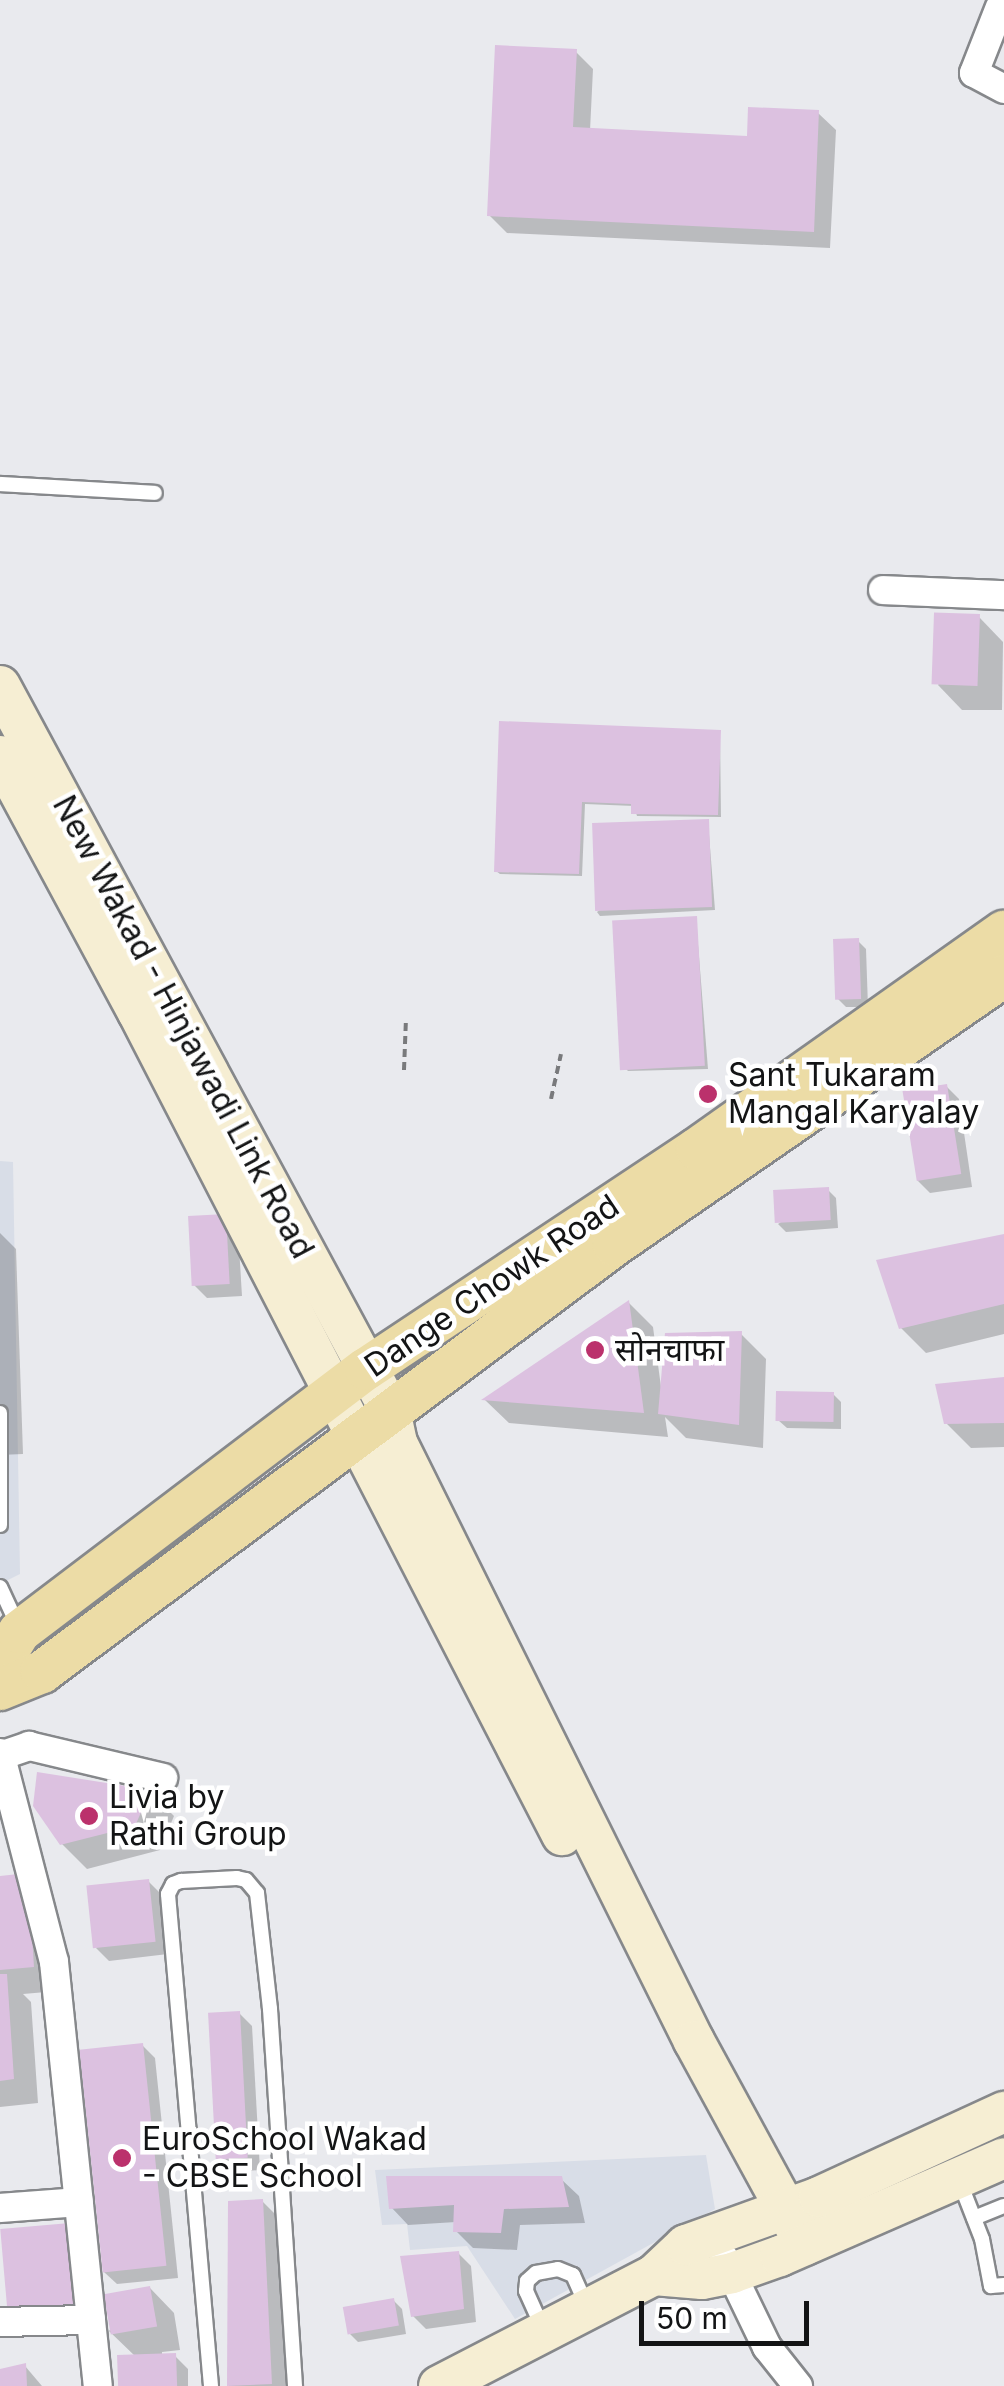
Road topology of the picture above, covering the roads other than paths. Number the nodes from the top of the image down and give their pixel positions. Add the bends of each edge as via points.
1 (1002, 4) edge
2 (1004, 89) edge
3 (0, 484) edge
4 (155, 493) dead end
5 (883, 590) dead end
6 (1004, 594) edge
7 (3, 700) edge
8 (0, 756) edge
9 (1004, 932) edge
10 (1004, 976) edge
11 (947, 994) junction
12 (153, 1004) junction
13 (350, 1382) junction
14 (390, 1410) junction
15 (0, 1413) edge
16 (355, 1435) junction
17 (0, 1525) edge
18 (0, 1587) edge
19 (10, 1647) edge
20 (0, 1689) edge
21 (0, 1755) edge
22 (163, 1778) dead end
23 (1004, 2112) edge
24 (1004, 2158) edge
25 (958, 2178) junction
26 (79, 2202) junction
27 (1004, 2206) edge
28 (0, 2208) edge
29 (974, 2218) junction
30 (783, 2233) junction
31 (712, 2235) junction
32 (732, 2272) junction
33 (654, 2275) junction
34 (1004, 2284) edge
35 (589, 2311) junction
36 (92, 2320) junction
37 (0, 2322) edge
38 (544, 2332) junction
39 (98, 2386) edge
40 (211, 2386) edge
41 (293, 2386) edge
42 (439, 2386) edge
43 (798, 2386) edge

1 - 2 street via 974,73
3 - 4 lane
5 - 6 street
7 - 12 main road, New Wakad - Hinjawadi Link Road
8 - 12 main road, New Wakad - Hinjawadi Link Road
9 - 11 main road, Dange Chowk Road
10 - 11 main road, Dange Chowk Road
11 - 13 main road, Dange Chowk Road via 697,1149
11 - 14 main road, Dange Chowk Road
12 - 13 main road, New Wakad - Hinjawadi Link Road
13 - 14 main road
13 - 16 main road
13 - 19 main road, Dange Chowk Road
14 - 16 main road, Dange Chowk Road
14 - 30 main road via 398,1443
15 - 17 lane
16 - 20 main road, Dange Chowk Road via 42,1672
16 - 30 main road
18 - 19 lane
21 - 22 street via 29,1746
21 - 26 street via 54,1962
23 - 30 main road
24 - 25 main road
25 - 29 lane
25 - 30 main road
26 - 28 street
26 - 36 street
27 - 29 lane
29 - 34 lane via 991,2286
30 - 31 main road
30 - 32 main road
31 - 32 street
31 - 33 main road via 686,2245
32 - 33 main road via 702,2279
32 - 43 street via 767,2346
33 - 35 main road
35 - 38 main road
35 - 38 lane via 574,2275 558,2269 536,2273 526,2291
36 - 37 street
36 - 39 street
38 - 42 main road
40 - 41 lane via 168,1894 181,1880 236,1878 254,1886 262,1932

